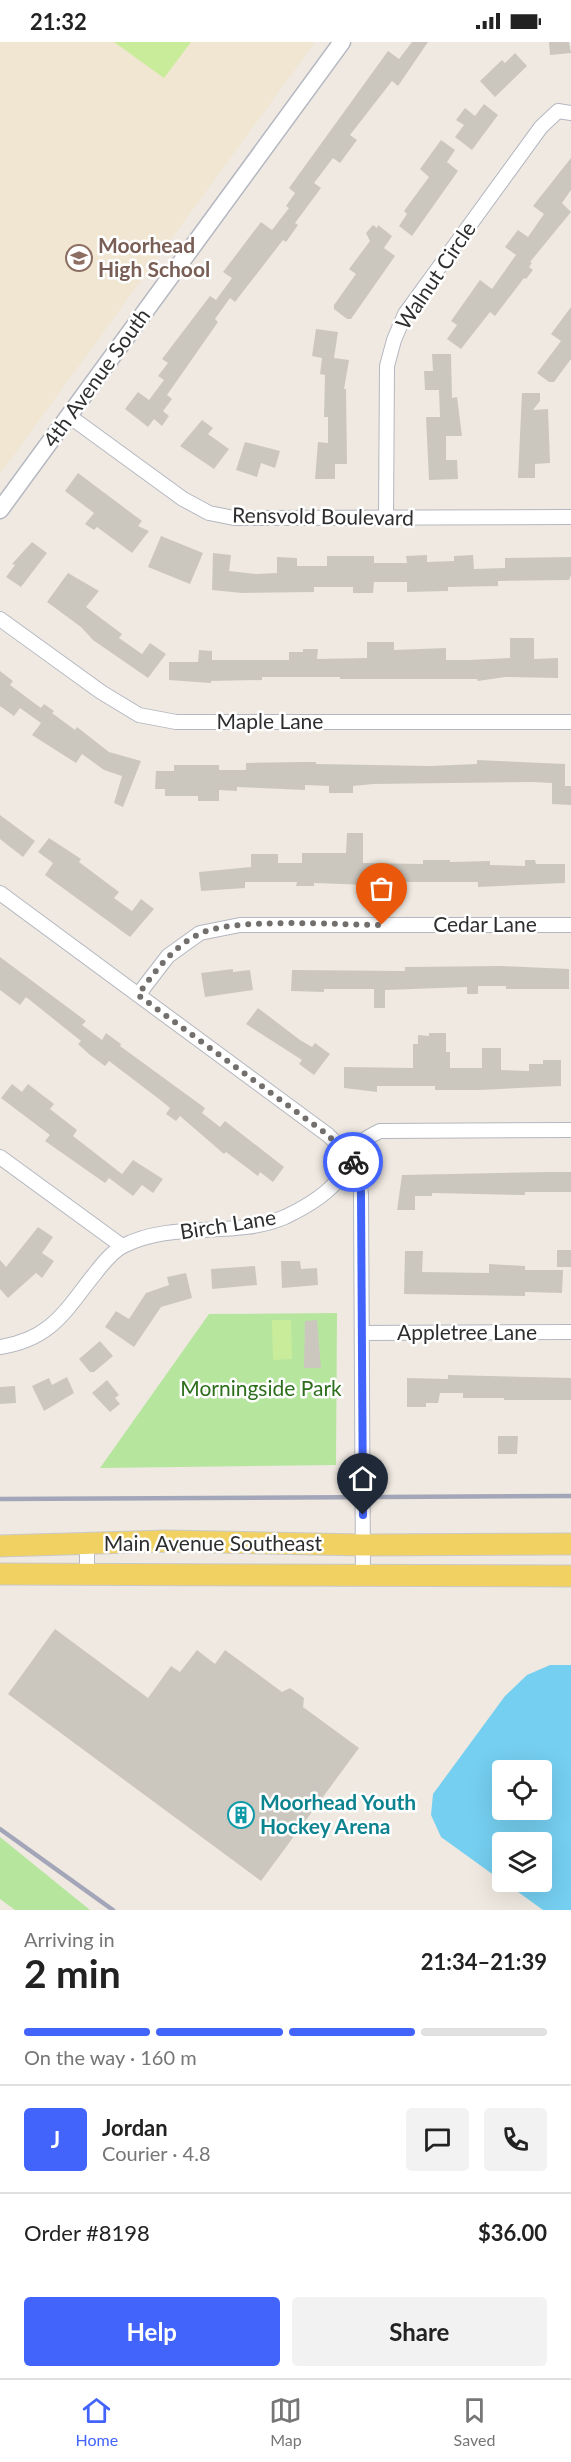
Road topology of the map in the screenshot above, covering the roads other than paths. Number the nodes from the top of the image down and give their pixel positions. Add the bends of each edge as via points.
1 (342, 42) edge
2 (571, 113) edge
3 (69, 416) junction
4 (0, 510) edge
5 (571, 517) edge
6 (386, 518) junction
7 (0, 619) edge
8 (571, 722) edge
9 (0, 893) edge
10 (571, 925) edge
11 (138, 995) junction
12 (571, 1130) edge
13 (349, 1155) junction
14 (0, 1157) edge
15 (122, 1246) junction
16 (571, 1332) edge
17 (362, 1333) junction
18 (0, 1347) edge
19 (87, 1544) junction
20 (571, 1544) edge
21 (363, 1545) junction
22 (0, 1546) edge
23 (0, 1574) edge
24 (87, 1574) junction
25 (571, 1576) edge
26 (363, 1578) junction

1 - 3 street, 4th Avenue South
2 - 6 street, Walnut Circle via 558,111 541,127 405,314 387,366
3 - 4 street, 4th Avenue South
3 - 6 street, Rensvold Boulevard via 183,499 209,513 234,518
5 - 6 street, Rensvold Boulevard
7 - 8 street, Maple Lane via 100,692 139,715 176,722
9 - 11 street
10 - 11 street, Cedar Lane via 240,925 200,933 168,956
11 - 13 street via 328,1135
12 - 13 street, Birch Lane via 380,1131 362,1140
13 - 15 street, Birch Lane via 341,1176 328,1191 285,1216 259,1224 146,1238
13 - 17 street via 360,1176
14 - 15 street
15 - 18 street, Birch Lane via 45,1332 19,1344
16 - 17 street, Appletree Lane
17 - 21 street
19 - 21 main road, Main Avenue Southeast via 166,1541
19 - 22 main road, Main Avenue Southeast
19 - 24 street
20 - 21 main road, Main Avenue Southeast
21 - 26 street
23 - 24 main road, Main Avenue Southeast
24 - 26 main road, Main Avenue Southeast
25 - 26 main road, Main Avenue Southeast

